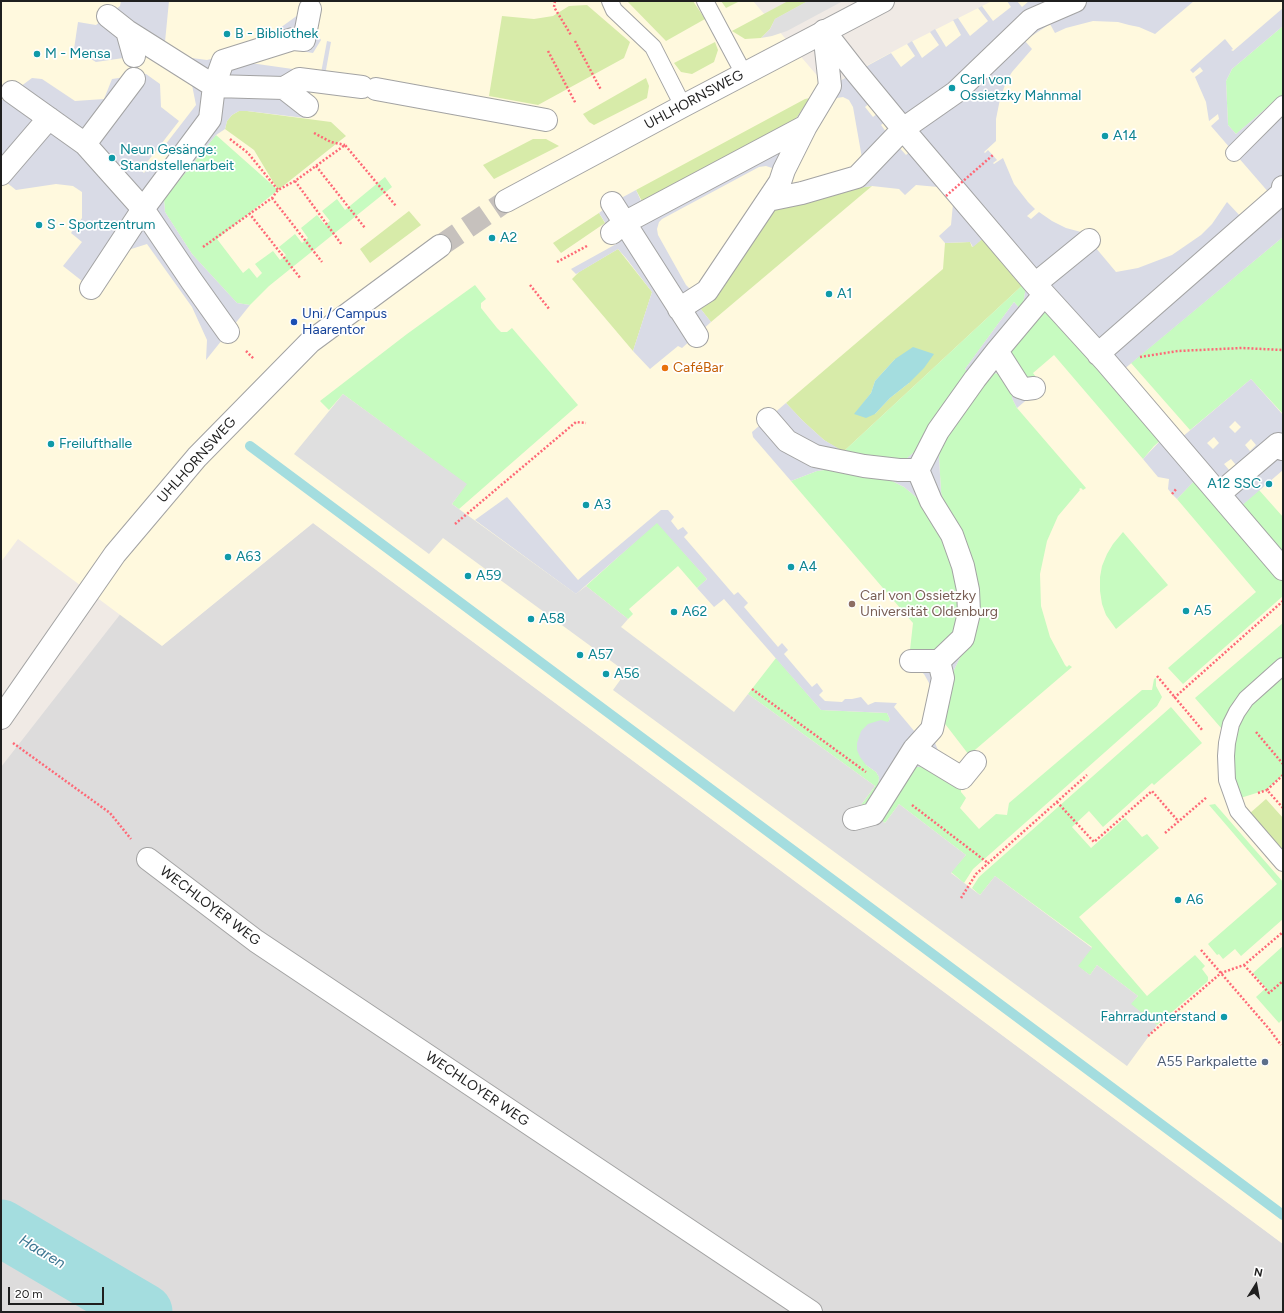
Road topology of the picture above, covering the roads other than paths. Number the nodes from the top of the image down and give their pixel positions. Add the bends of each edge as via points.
1 (610, 1) edge
2 (705, 1) edge
3 (883, 1) edge
4 (1075, 1) edge
5 (310, 9) dead end
6 (108, 16) dead end
7 (127, 31) junction
8 (824, 31) junction
9 (134, 56) dead end
10 (744, 74) junction
11 (134, 79) dead end
12 (214, 86) junction
13 (284, 88) junction
14 (12, 92) dead end
15 (1283, 104) edge
16 (307, 106) dead end
17 (683, 106) junction
18 (49, 118) junction
19 (546, 120) dead end
20 (806, 126) junction
21 (903, 129) junction
22 (85, 144) junction
23 (1234, 153) dead end
24 (1, 174) edge
25 (1283, 187) edge
26 (768, 200) junction
27 (506, 201) tunnel mouth
28 (612, 203) dead end
29 (144, 209) junction
30 (618, 228) junction
31 (1089, 240) dead end
32 (440, 246) tunnel mouth
33 (192, 254) road end
34 (191, 280) junction
35 (91, 288) dead end
36 (1040, 290) junction
37 (679, 309) junction
38 (228, 332) road end
39 (697, 336) dead end
40 (997, 351) junction
41 (1102, 358) junction
42 (1034, 388) dead end
43 (768, 419) dead end
44 (1282, 449) dead end
45 (918, 470) junction
46 (1220, 494) junction
47 (1283, 569) edge
48 (911, 661) dead end
49 (939, 661) junction
50 (1283, 666) edge
51 (3, 711) edge
52 (914, 750) junction
53 (975, 762) dead end
54 (854, 818) dead end
55 (148, 859) road end
56 (1283, 863) edge
57 (811, 1312) edge

1 - 17 lane via 614,10 653,47
2 - 10 lane
3 - 8 street, UHLHORNSWEG
4 - 21 street via 1031,20 956,92
5 - 12 street via 304,40 293,39 223,61
6 - 7 street
7 - 9 street
7 - 12 street
8 - 10 street, UHLHORNSWEG
8 - 20 street via 830,86
8 - 21 street
10 - 17 street, UHLHORNSWEG
11 - 22 street
12 - 13 street
12 - 29 street via 210,119
13 - 16 street
13 - 19 street via 298,79 369,88
14 - 18 street
15 - 23 lane
17 - 27 street, UHLHORNSWEG
18 - 22 street
18 - 24 street
20 - 26 street via 780,182
20 - 30 street
21 - 26 street via 857,177
21 - 36 street
22 - 29 street
25 - 41 street via 1282,193
26 - 37 street via 707,291
28 - 30 street
29 - 34 street
29 - 35 street
30 - 37 street
31 - 36 street
32 - 51 street, UHLHORNSWEG via 310,342 197,457 115,554
33 - 34 street
34 - 38 street
36 - 40 street
36 - 41 street
37 - 39 street
40 - 42 street via 1020,387
40 - 45 street via 938,431
41 - 46 street
43 - 45 street via 787,440 815,456 878,468
44 - 46 street via 1278,444
45 - 49 street via 952,535 968,590 969,613 963,638
46 - 47 street
48 - 49 street
49 - 52 street via 943,678 932,728
50 - 56 lane via 1246,699 1237,712 1231,724 1226,756 1227,780 1238,811
52 - 53 street via 962,778
52 - 54 street via 874,814
55 - 57 street, WECHLOYER WEG via 256,941

